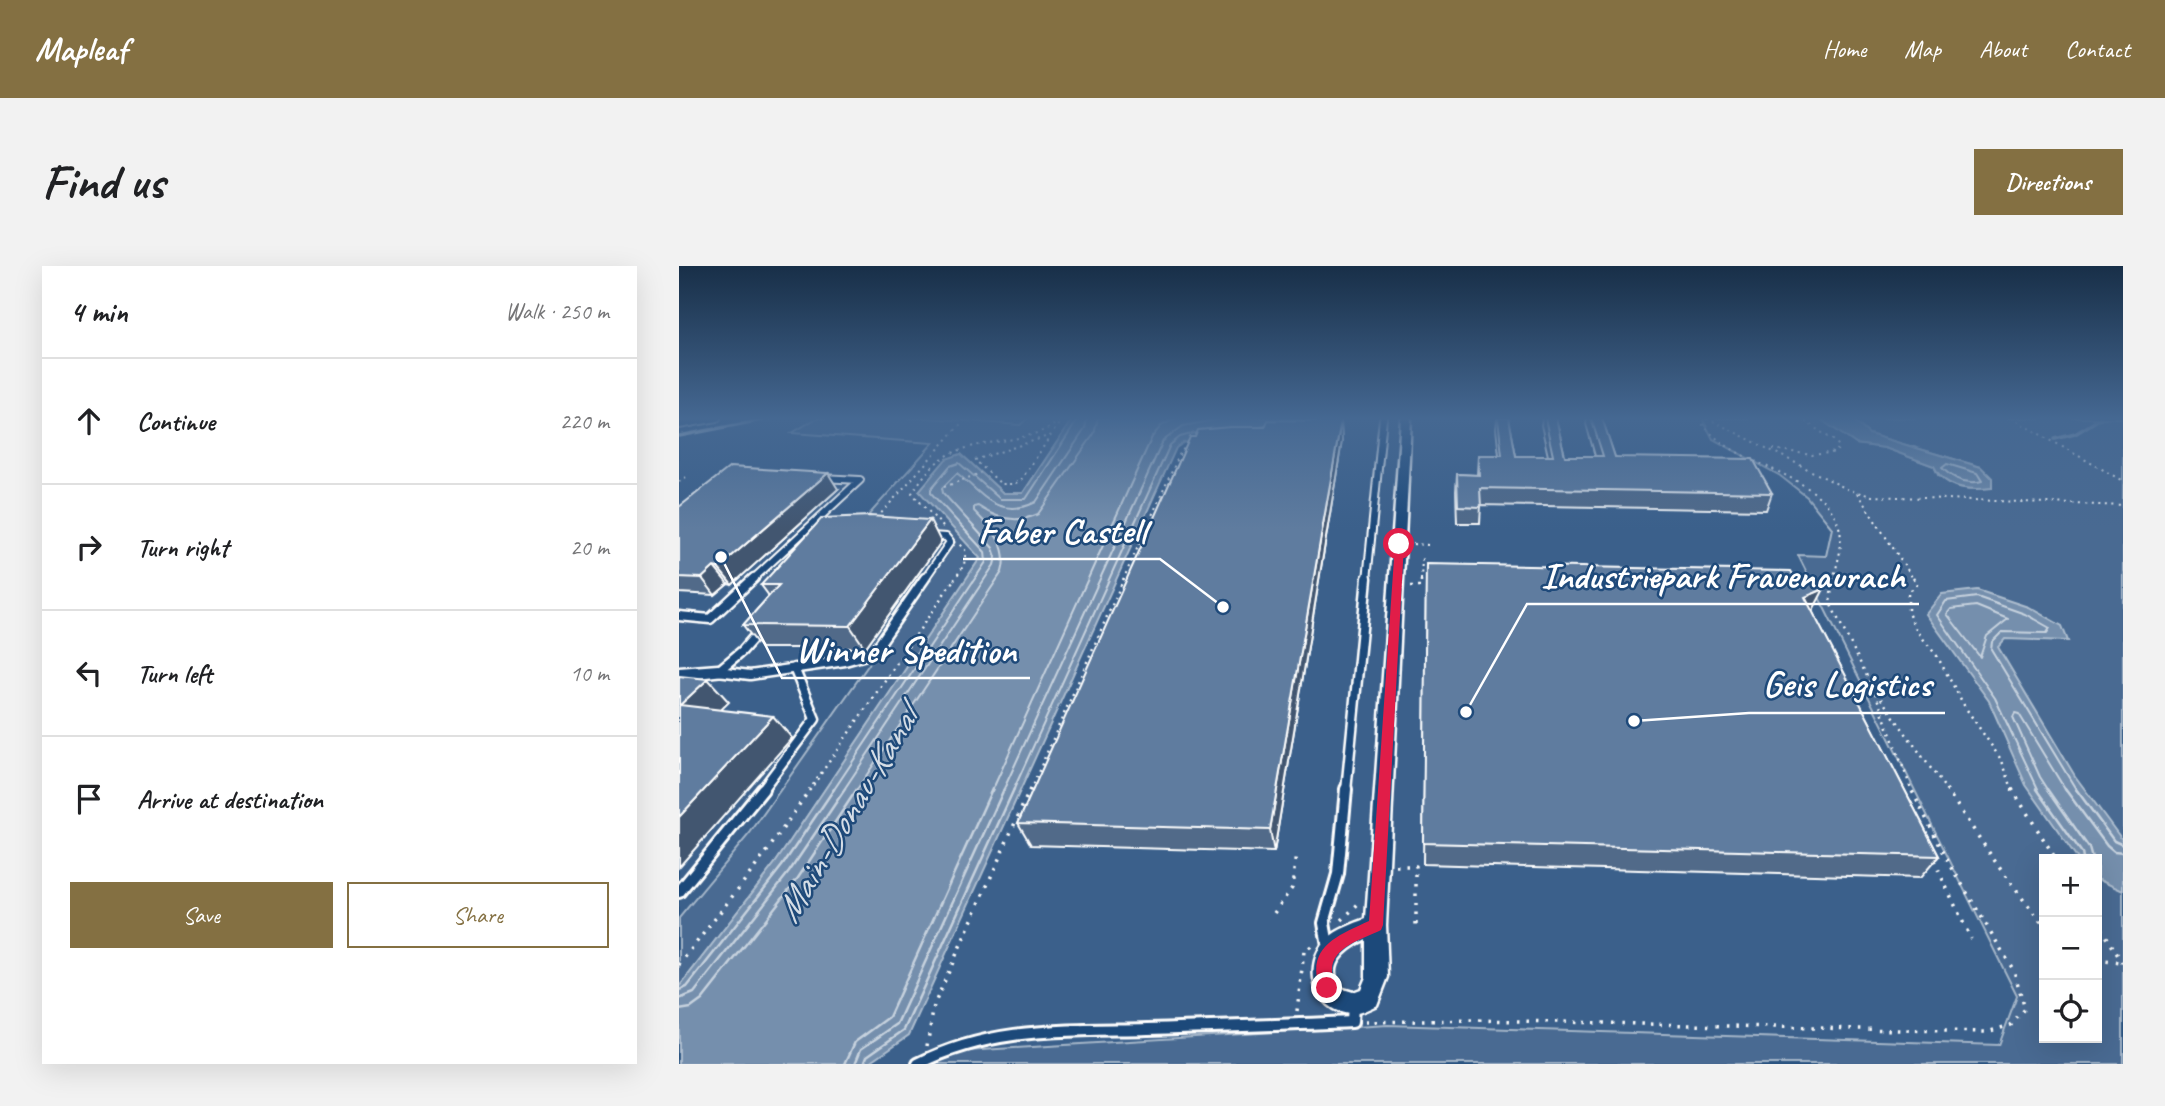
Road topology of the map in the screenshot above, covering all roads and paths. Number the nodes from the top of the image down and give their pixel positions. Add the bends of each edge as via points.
1 (932, 455) edge
2 (951, 455) edge
3 (989, 455) edge
4 (1038, 455) edge
5 (1179, 455) edge
6 (1379, 455) edge
7 (1404, 455) edge
8 (1750, 455) edge
9 (1782, 455) edge
10 (2077, 455) edge
11 (981, 473) dead end
12 (689, 475) dead end
13 (810, 477) edge
14 (2123, 481) edge
15 (679, 482) edge
16 (944, 487) dead end
17 (1857, 492) junction
18 (2123, 506) edge
19 (866, 531) junction
20 (948, 532) dead end
21 (957, 541) dead end
22 (1399, 544) junction
23 (1428, 545) dead end
24 (1422, 558) dead end
25 (1397, 586) junction
26 (679, 616) edge
27 (794, 668) junction
28 (718, 671) junction
29 (679, 674) edge
30 (1874, 690) junction
31 (1296, 853) dead end
32 (2053, 854) edge
33 (1934, 861) edge
34 (1381, 866) junction
35 (679, 892) edge
36 (1273, 913) dead end
37 (2039, 920) edge
38 (1376, 925) junction
39 (1416, 927) dead end
40 (2102, 929) edge
41 (1971, 939) dead end
42 (1329, 952) junction
43 (2102, 961) edge
44 (2122, 963) edge
45 (679, 965) edge
46 (1352, 1013) junction
47 (922, 1062) edge

1 - 19 path
2 - 20 path via 938,462 912,493
3 - 4 path via 975,460 1001,484 1014,484
5 - 47 path via 934,1005
6 - 42 lane via 1338,874 1322,938
7 - 22 street
8 - 30 path via 1810,491 1833,518 1840,546 1828,588 1830,603
9 - 17 path
10 - 14 path
11 - 16 path
12 - 15 path
13 - 26 lane via 860,480 710,619
17 - 18 path via 1921,499
17 - 32 path via 1917,584 1908,593 1908,613 1916,630 2002,761 2015,796
19 - 27 lane via 946,537 950,542 873,653
19 - 28 lane via 848,530 828,537 763,614 774,614
21 - 45 path via 965,551 964,565 766,853
22 - 23 path
22 - 25 street
24 - 25 path via 1421,586
25 - 34 street
27 - 28 lane via 750,675
27 - 35 lane via 815,719
28 - 29 street
30 - 37 path
30 - 46 path via 1923,813 2014,971 2025,1009 2011,1025 1987,1032
31 - 36 path via 1292,888
33 - 41 path
34 - 38 street
34 - 39 path via 1416,866
38 - 42 street
38 - 46 street via 1376,985
40 - 44 path
42 - 46 street via 1324,969 1327,988
43 - 44 path
46 - 47 lane via 985,1038

